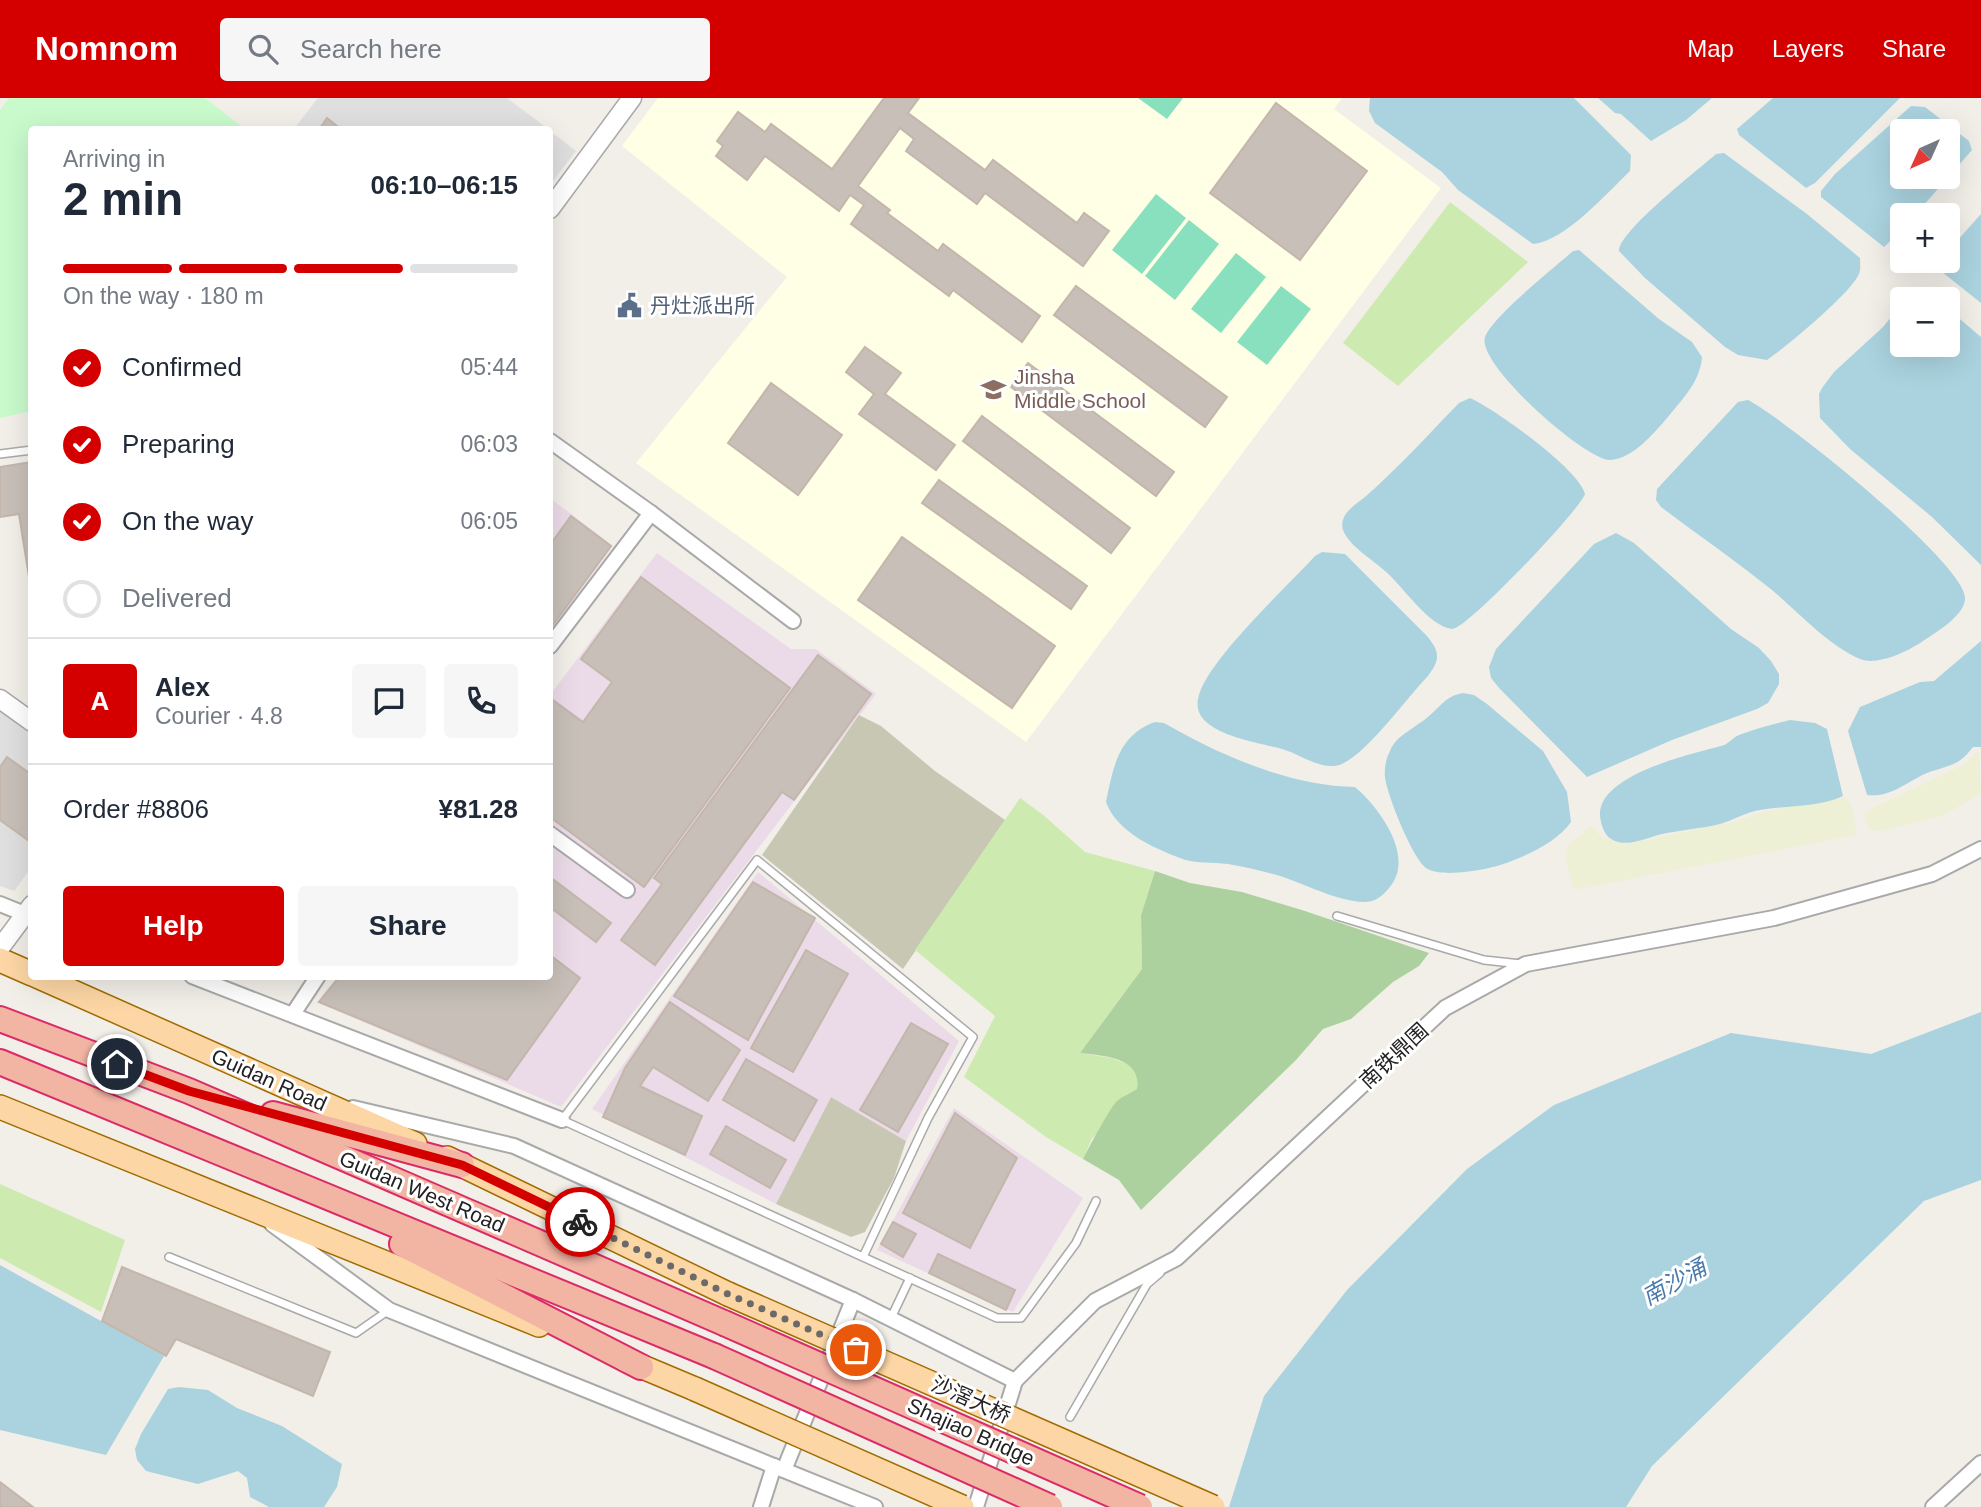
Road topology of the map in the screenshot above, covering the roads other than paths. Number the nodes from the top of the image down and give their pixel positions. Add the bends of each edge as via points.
1 (632, 98) edge
2 (553, 205) edge
3 (553, 443) edge
4 (28, 450) edge
5 (0, 454) edge
6 (651, 513) junction
7 (793, 621) dead end
8 (553, 642) edge
9 (0, 699) edge
10 (28, 719) edge
11 (553, 836) edge
12 (1981, 849) edge
13 (627, 890) dead end
14 (0, 904) edge
15 (28, 912) edge
16 (28, 913) edge
17 (1337, 916) dead end
18 (0, 948) edge
19 (0, 960) edge
20 (1526, 964) junction
21 (28, 972) edge
22 (46, 980) edge
23 (203, 980) edge
24 (315, 980) edge
25 (293, 1014) junction
26 (0, 1020) edge
27 (4, 1064) edge
28 (189, 1091) junction
29 (308, 1097) junction
30 (0, 1107) edge
31 (562, 1120) junction
32 (462, 1165) junction
33 (255, 1168) junction
34 (1096, 1201) dead end
35 (251, 1209) junction
36 (169, 1257) dead end
37 (863, 1257) junction
38 (1177, 1258) junction
39 (910, 1278) junction
40 (728, 1294) joint
41 (853, 1300) junction
42 (389, 1310) junction
43 (890, 1319) junction
44 (724, 1323) joint
45 (714, 1356) joint
46 (641, 1367) junction
47 (1016, 1381) junction
48 (1070, 1417) dead end
49 (1981, 1463) edge
50 (779, 1468) junction
51 (761, 1507) edge
52 (875, 1507) edge
53 (962, 1507) edge
54 (976, 1507) edge
55 (1050, 1507) edge
56 (1140, 1507) edge
57 (1213, 1507) edge
58 (1933, 1507) edge

1 - 2 street
3 - 6 street
4 - 5 lane
6 - 7 street
6 - 8 street
9 - 10 street
11 - 13 street
12 - 20 street, 南铁鼎围 via 1932,874 1774,918
14 - 15 street
16 - 18 street
17 - 20 lane via 1485,960
19 - 21 main road
20 - 38 street, 南铁鼎围 via 1445,1008
22 - 29 main road, Guidan Road
23 - 25 street
24 - 25 street
25 - 31 street
26 - 28 highway, Guidan West Road
27 - 33 highway, Guidan West Road
28 - 32 highway
28 - 44 highway, Guidan West Road
29 - 32 main road, Guidan Road
29 - 41 street via 514,1146
30 - 35 main road
31 - 37 lane
31 - 37 lane via 757,860 973,1037
32 - 40 main road, Guidan Road
33 - 45 highway, Guidan West Road
33 - 46 highway
34 - 39 lane via 1076,1244 1021,1318 997,1318
35 - 42 street
35 - 46 main road
36 - 42 lane via 356,1333
37 - 39 lane
38 - 47 street, 南铁鼎围 via 1095,1301
38 - 48 lane via 1147,1284
39 - 43 lane
40 - 57 main road, 沙滘大桥, bridge
41 - 43 street
41 - 50 street
42 - 50 street
43 - 47 street
44 - 56 highway, Shajiao Bridge, bridge
45 - 55 highway, Shajiao Bridge, bridge
46 - 53 main road, bridge
47 - 54 street, 南铁鼎围
49 - 58 street
50 - 51 street
50 - 52 street

